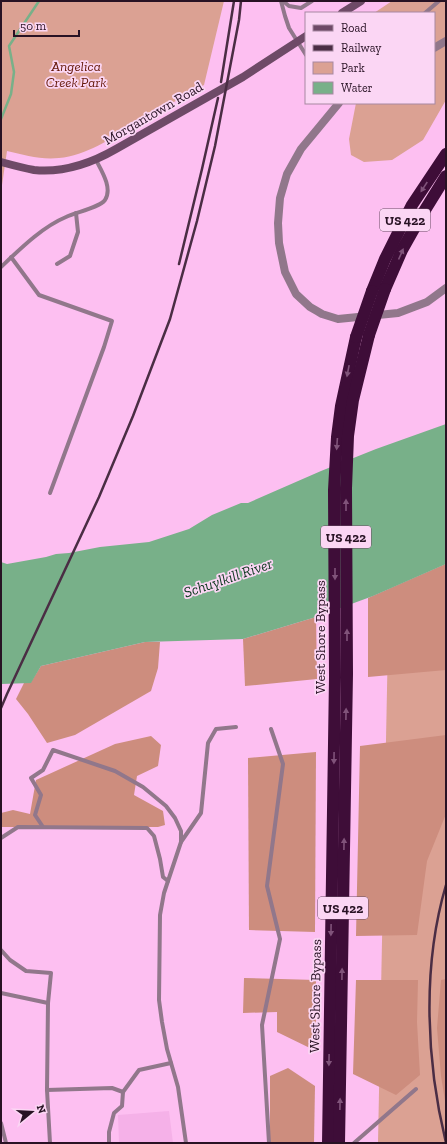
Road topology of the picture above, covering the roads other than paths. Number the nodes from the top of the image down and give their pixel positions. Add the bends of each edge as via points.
1 (282, 1) edge
2 (312, 1) edge
3 (361, 1) edge
4 (439, 1) edge
5 (344, 12) edge
6 (426, 12) edge
7 (305, 37) edge
8 (446, 41) edge
9 (298, 42) junction
10 (435, 47) edge
11 (305, 53) edge
12 (338, 104) edge
13 (446, 154) edge
14 (96, 160) junction
15 (1, 162) edge
16 (446, 176) edge
17 (76, 213) junction
18 (11, 257) junction
19 (57, 264) dead end
20 (1, 267) edge
21 (446, 288) edge
22 (50, 493) dead end
23 (341, 675) junction
24 (236, 727) dead end
25 (271, 728) dead end
26 (43, 827) junction
27 (1, 838) edge
28 (181, 842) junction
29 (168, 881) junction
30 (1, 950) edge
31 (1, 993) edge
32 (48, 1003) junction
33 (171, 1063) junction
34 (416, 1089) dead end
35 (47, 1090) junction
36 (123, 1092) junction
37 (1, 1123) edge
38 (6, 1143) edge
39 (50, 1143) edge
40 (109, 1143) edge
41 (186, 1143) edge
42 (269, 1143) edge
43 (328, 1143) edge
44 (340, 1143) edge
45 (354, 1143) edge

1 - 2 lane via 289,6 301,8
1 - 9 lane via 289,28
3 - 5 main road
4 - 6 lane
7 - 9 main road, Morgantown Road
8 - 10 street
9 - 11 lane
9 - 14 main road, Morgantown Road via 243,77
12 - 21 street via 301,148 287,174 280,198 279,243 285,272 296,294 322,314 338,319 398,313 427,302
13 -> 23 highway, West Shore Bypass / US 422, bridge via 412,205 385,259 356,337 341,406 334,490
14 - 15 main road, Morgantown Road via 70,169 52,171
14 - 17 lane via 107,186 107,196 102,203
23 -> 16 highway, West Shore Bypass / US 422, bridge via 348,436 353,400 385,290 402,250
17 - 18 lane via 40,232
17 - 19 lane via 78,232 70,256
18 - 20 lane
18 - 22 lane via 40,295 112,321
23 -> 43 highway, West Shore Bypass / US 422
44 -> 23 highway, West Shore Bypass / US 422
24 - 28 lane via 216,729 208,743 201,813
25 - 42 lane via 283,764 267,886 280,939 262,1025
26 - 27 lane via 18,827
26 - 28 lane via 35,815 40,795 31,778 43,770 53,750 116,771 143,787 176,818 181,831
26 - 29 lane via 147,828 154,836 163,877
28 - 29 lane
29 - 33 lane via 160,915 159,1000
30 - 32 lane via 26,971 51,973
31 - 32 lane
32 - 35 lane
33 - 36 lane via 139,1070
33 - 41 lane via 178,1087
34 - 45 lane
35 - 36 lane via 112,1088
35 - 39 lane
36 - 40 lane via 122,1106 114,1113
37 - 38 lane

